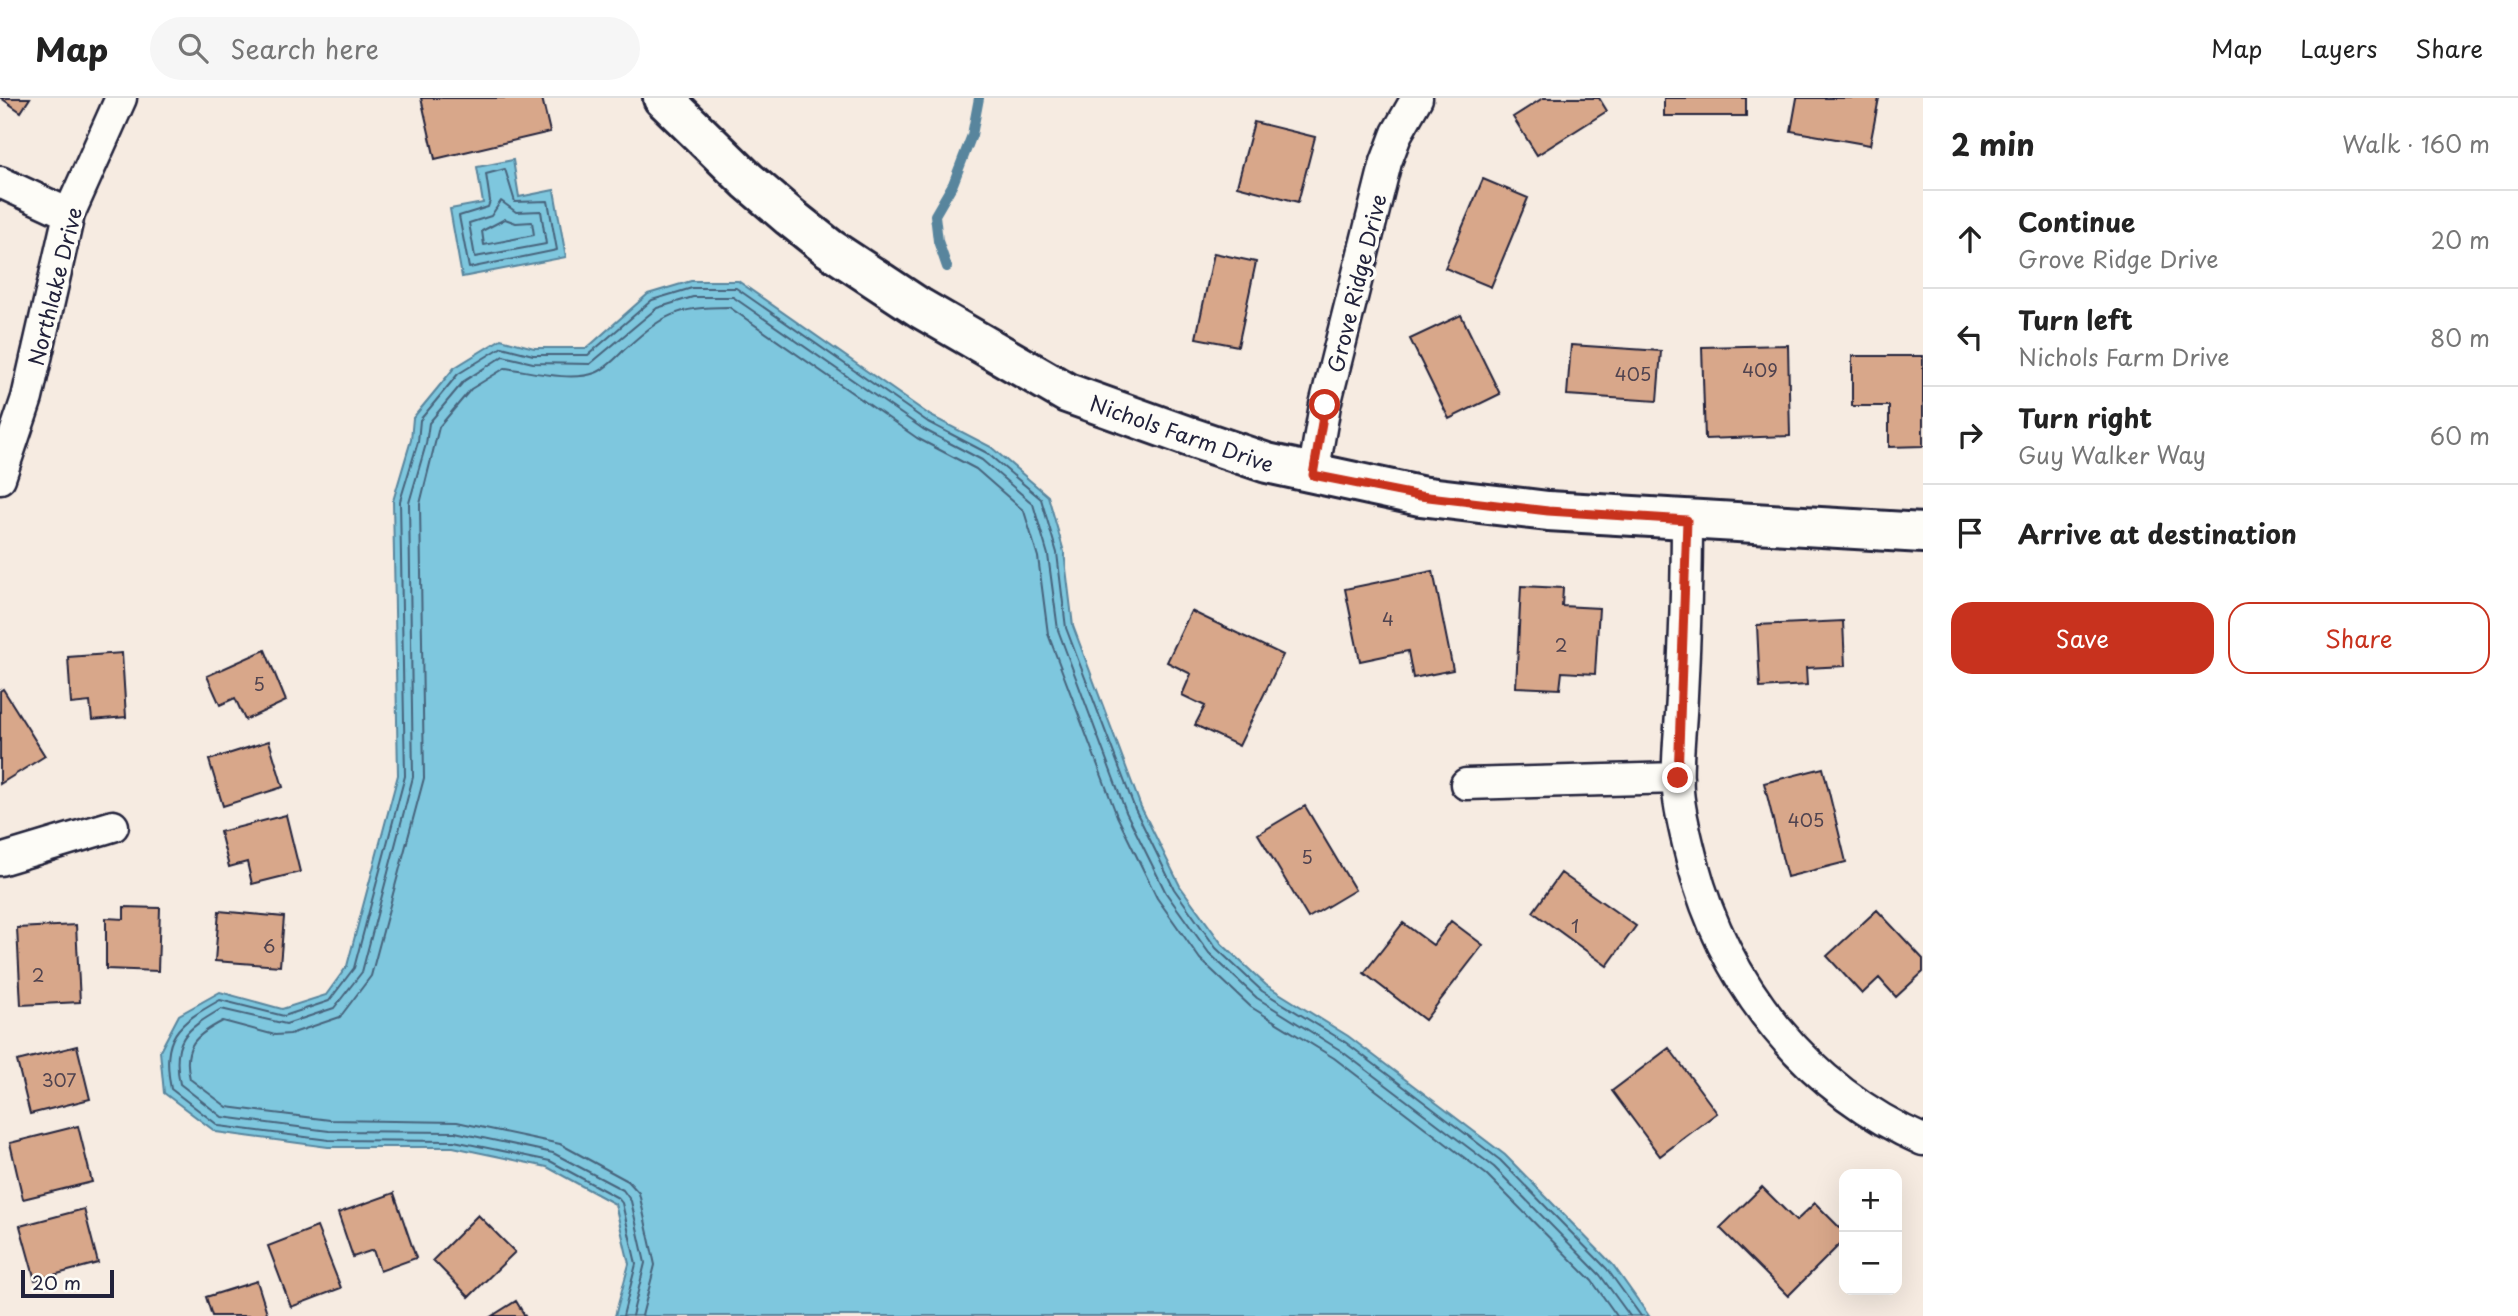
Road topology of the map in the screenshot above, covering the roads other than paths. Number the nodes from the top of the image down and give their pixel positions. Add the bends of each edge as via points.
1 (121, 98) edge
2 (663, 98) edge
3 (1417, 98) edge
4 (0, 182) edge
5 (69, 214) junction
6 (1313, 475) junction
7 (0, 478) edge
8 (1687, 520) junction
9 (1923, 533) edge
10 (1678, 778) junction
11 (1466, 784) dead end
12 (113, 827) dead end
13 (0, 860) edge
14 (1923, 1140) edge

1 - 5 street, Northlake Drive
2 - 6 street, Nichols Farm Drive via 748,181 829,248 993,352 1066,393
3 - 6 street, Grove Ridge Drive via 1386,162 1325,405
4 - 5 street
5 - 7 street, Northlake Drive via 27,398
6 - 8 street, Nichols Farm Drive via 1420,496
8 - 9 street, Nichols Farm Drive
8 - 10 street
10 - 11 street
10 - 14 street via 1688,843 1716,933 1765,1015 1802,1060 1852,1101
12 - 13 street

